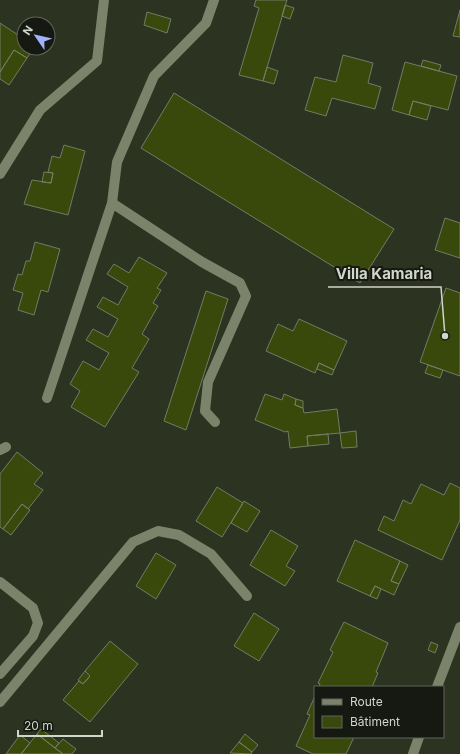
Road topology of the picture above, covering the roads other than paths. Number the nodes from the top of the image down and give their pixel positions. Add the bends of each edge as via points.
1 (104, 0) edge
2 (214, 0) edge
3 (0, 174) edge
4 (112, 203) junction
5 (48, 398) dead end
6 (216, 422) dead end
7 (0, 582) edge
8 (247, 596) dead end
9 (460, 627) edge
10 (0, 674) edge
11 (437, 686) edge
12 (0, 702) edge
13 (419, 738) edge
14 (413, 754) edge

1 - 3 street via 97,61 40,110
2 - 4 street via 206,23 154,76 117,162
4 - 5 street
4 - 6 street via 202,262 240,283 246,296 208,382 205,411
7 - 10 street via 33,608 38,623 33,636
8 - 12 street via 211,554 179,535 158,531 133,542
9 - 11 street
13 - 14 street

